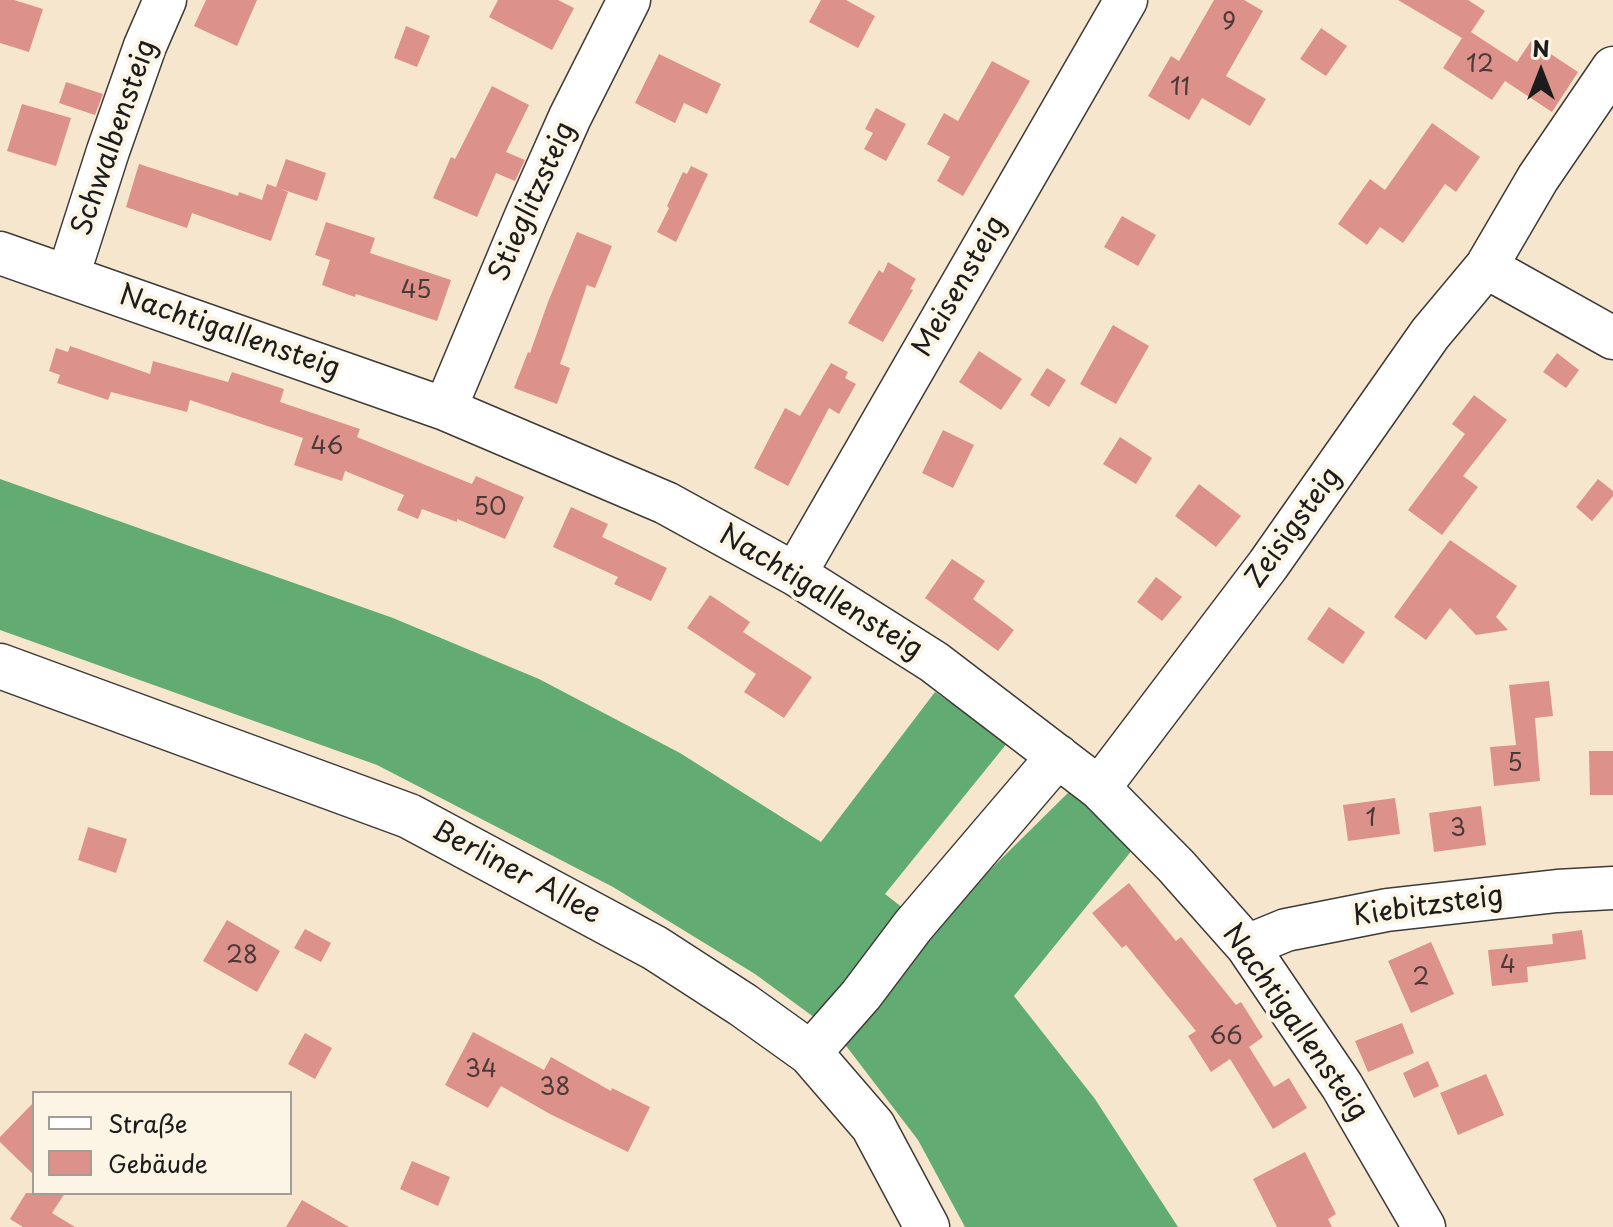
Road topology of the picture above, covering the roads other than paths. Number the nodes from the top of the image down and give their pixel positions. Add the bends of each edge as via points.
1 (165, 0) edge
2 (629, 0) edge
3 (1126, 0) edge
4 (1613, 68) edge
5 (0, 253) edge
6 (1486, 267) junction
7 (68, 276) junction
8 (1613, 338) edge
9 (445, 409) junction
10 (795, 574) junction
11 (0, 666) edge
12 (1058, 756) junction
13 (1099, 788) junction
14 (1613, 888) edge
15 (1247, 946) junction
16 (810, 1053) junction
17 (927, 1227) edge
18 (1424, 1227) edge

1 - 7 street, Schwalbensteig via 118,121
2 - 9 street, Stieglitzsteig via 570,117
3 - 10 street, Meisensteig
4 - 6 street, Zeisigsteig via 1538,178
5 - 7 street, Nachtigallensteig
6 - 8 street
6 - 13 street, Zeisigsteig via 1430,334 1268,565
7 - 9 street, Nachtigallensteig
9 - 10 street, Nachtigallensteig via 666,503
10 - 12 street, Nachtigallensteig via 934,662
11 - 16 main road, Berliner Allee via 409,816 655,948
12 - 13 street, Nachtigallensteig
12 - 16 street
13 - 15 street, Nachtigallensteig
14 - 15 street, Kiebitzsteig via 1387,910 1286,930
15 - 18 street, Nachtigallensteig via 1342,1086
16 - 17 main road, Berliner Allee via 873,1126

